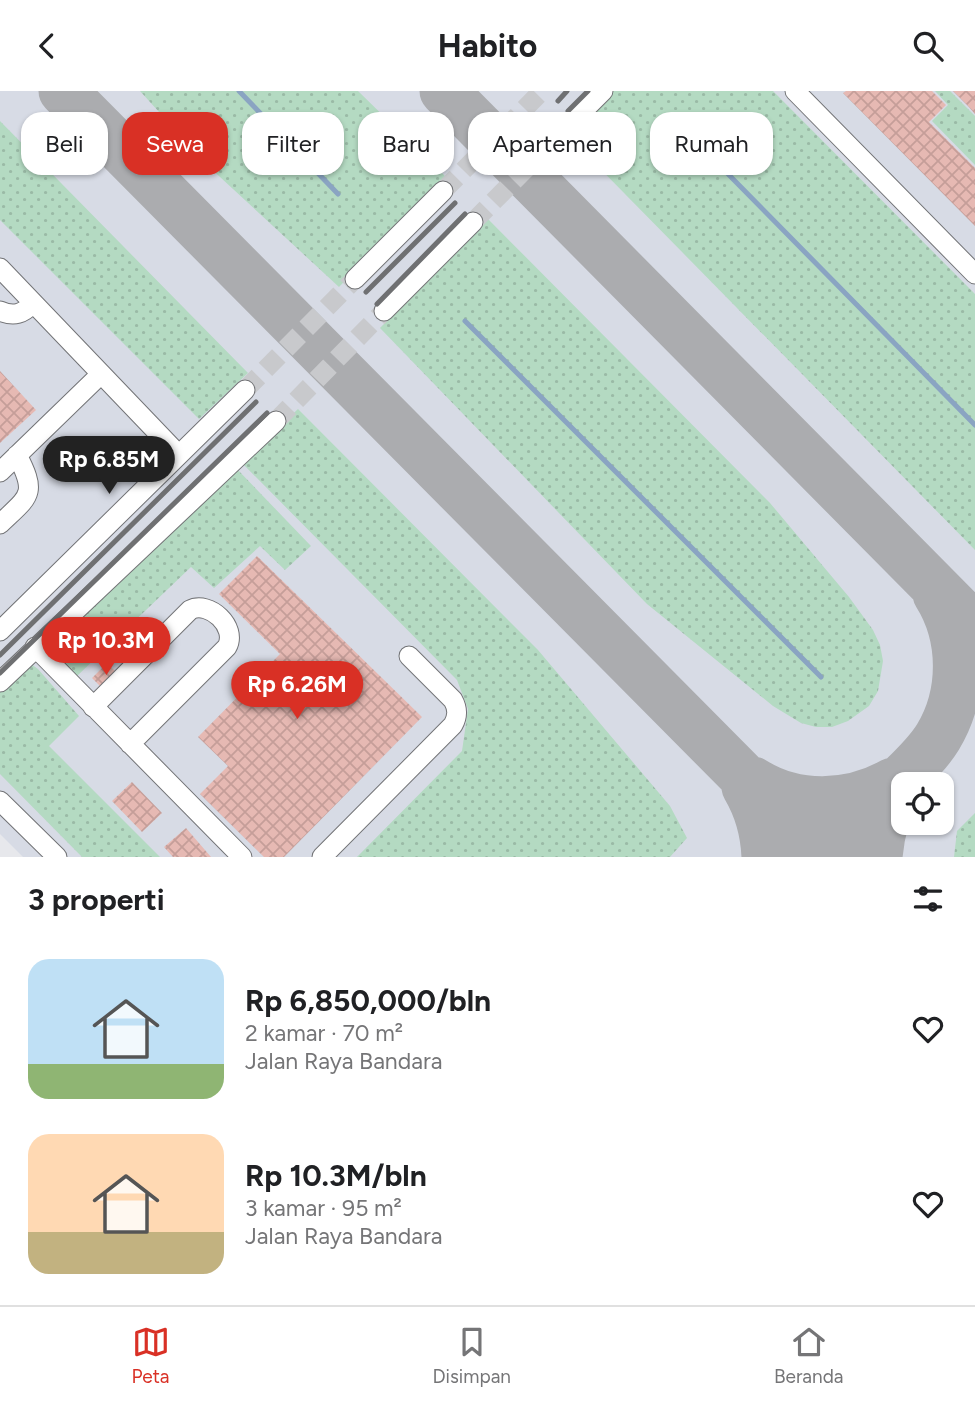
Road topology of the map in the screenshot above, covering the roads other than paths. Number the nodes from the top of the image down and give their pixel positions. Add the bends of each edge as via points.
1 (603, 91) edge
2 (794, 91) edge
3 (582, 112) tunnel mouth
4 (443, 191) tunnel mouth
5 (473, 222) tunnel mouth
6 (0, 268) edge
7 (975, 274) edge
8 (355, 279) tunnel mouth
9 (33, 303) junction
10 (0, 311) edge
11 (384, 311) tunnel mouth
12 (100, 374) junction
13 (245, 390) tunnel mouth
14 (276, 421) tunnel mouth
15 (17, 455) junction
16 (179, 455) junction
17 (0, 472) edge
18 (0, 524) edge
19 (0, 631) edge
20 (35, 647) junction
21 (409, 656) dead end
22 (0, 682) edge
23 (93, 707) junction
24 (130, 744) junction
25 (0, 801) edge
26 (57, 857) edge
27 (243, 857) edge
28 (322, 857) edge

1 - 3 street
2 - 7 street
4 - 8 street
5 - 11 street
6 - 9 street
9 - 10 street via 21,313
9 - 12 street
12 - 15 street
12 - 16 street
13 - 16 street
14 - 20 street
15 - 17 street
15 - 18 street via 30,489
16 - 19 street
20 - 22 street
20 - 23 street
21 - 28 street via 453,700 457,718
23 - 24 street
23 - 24 street via 190,610 211,610 230,632 228,647
24 - 27 street
25 - 26 street

